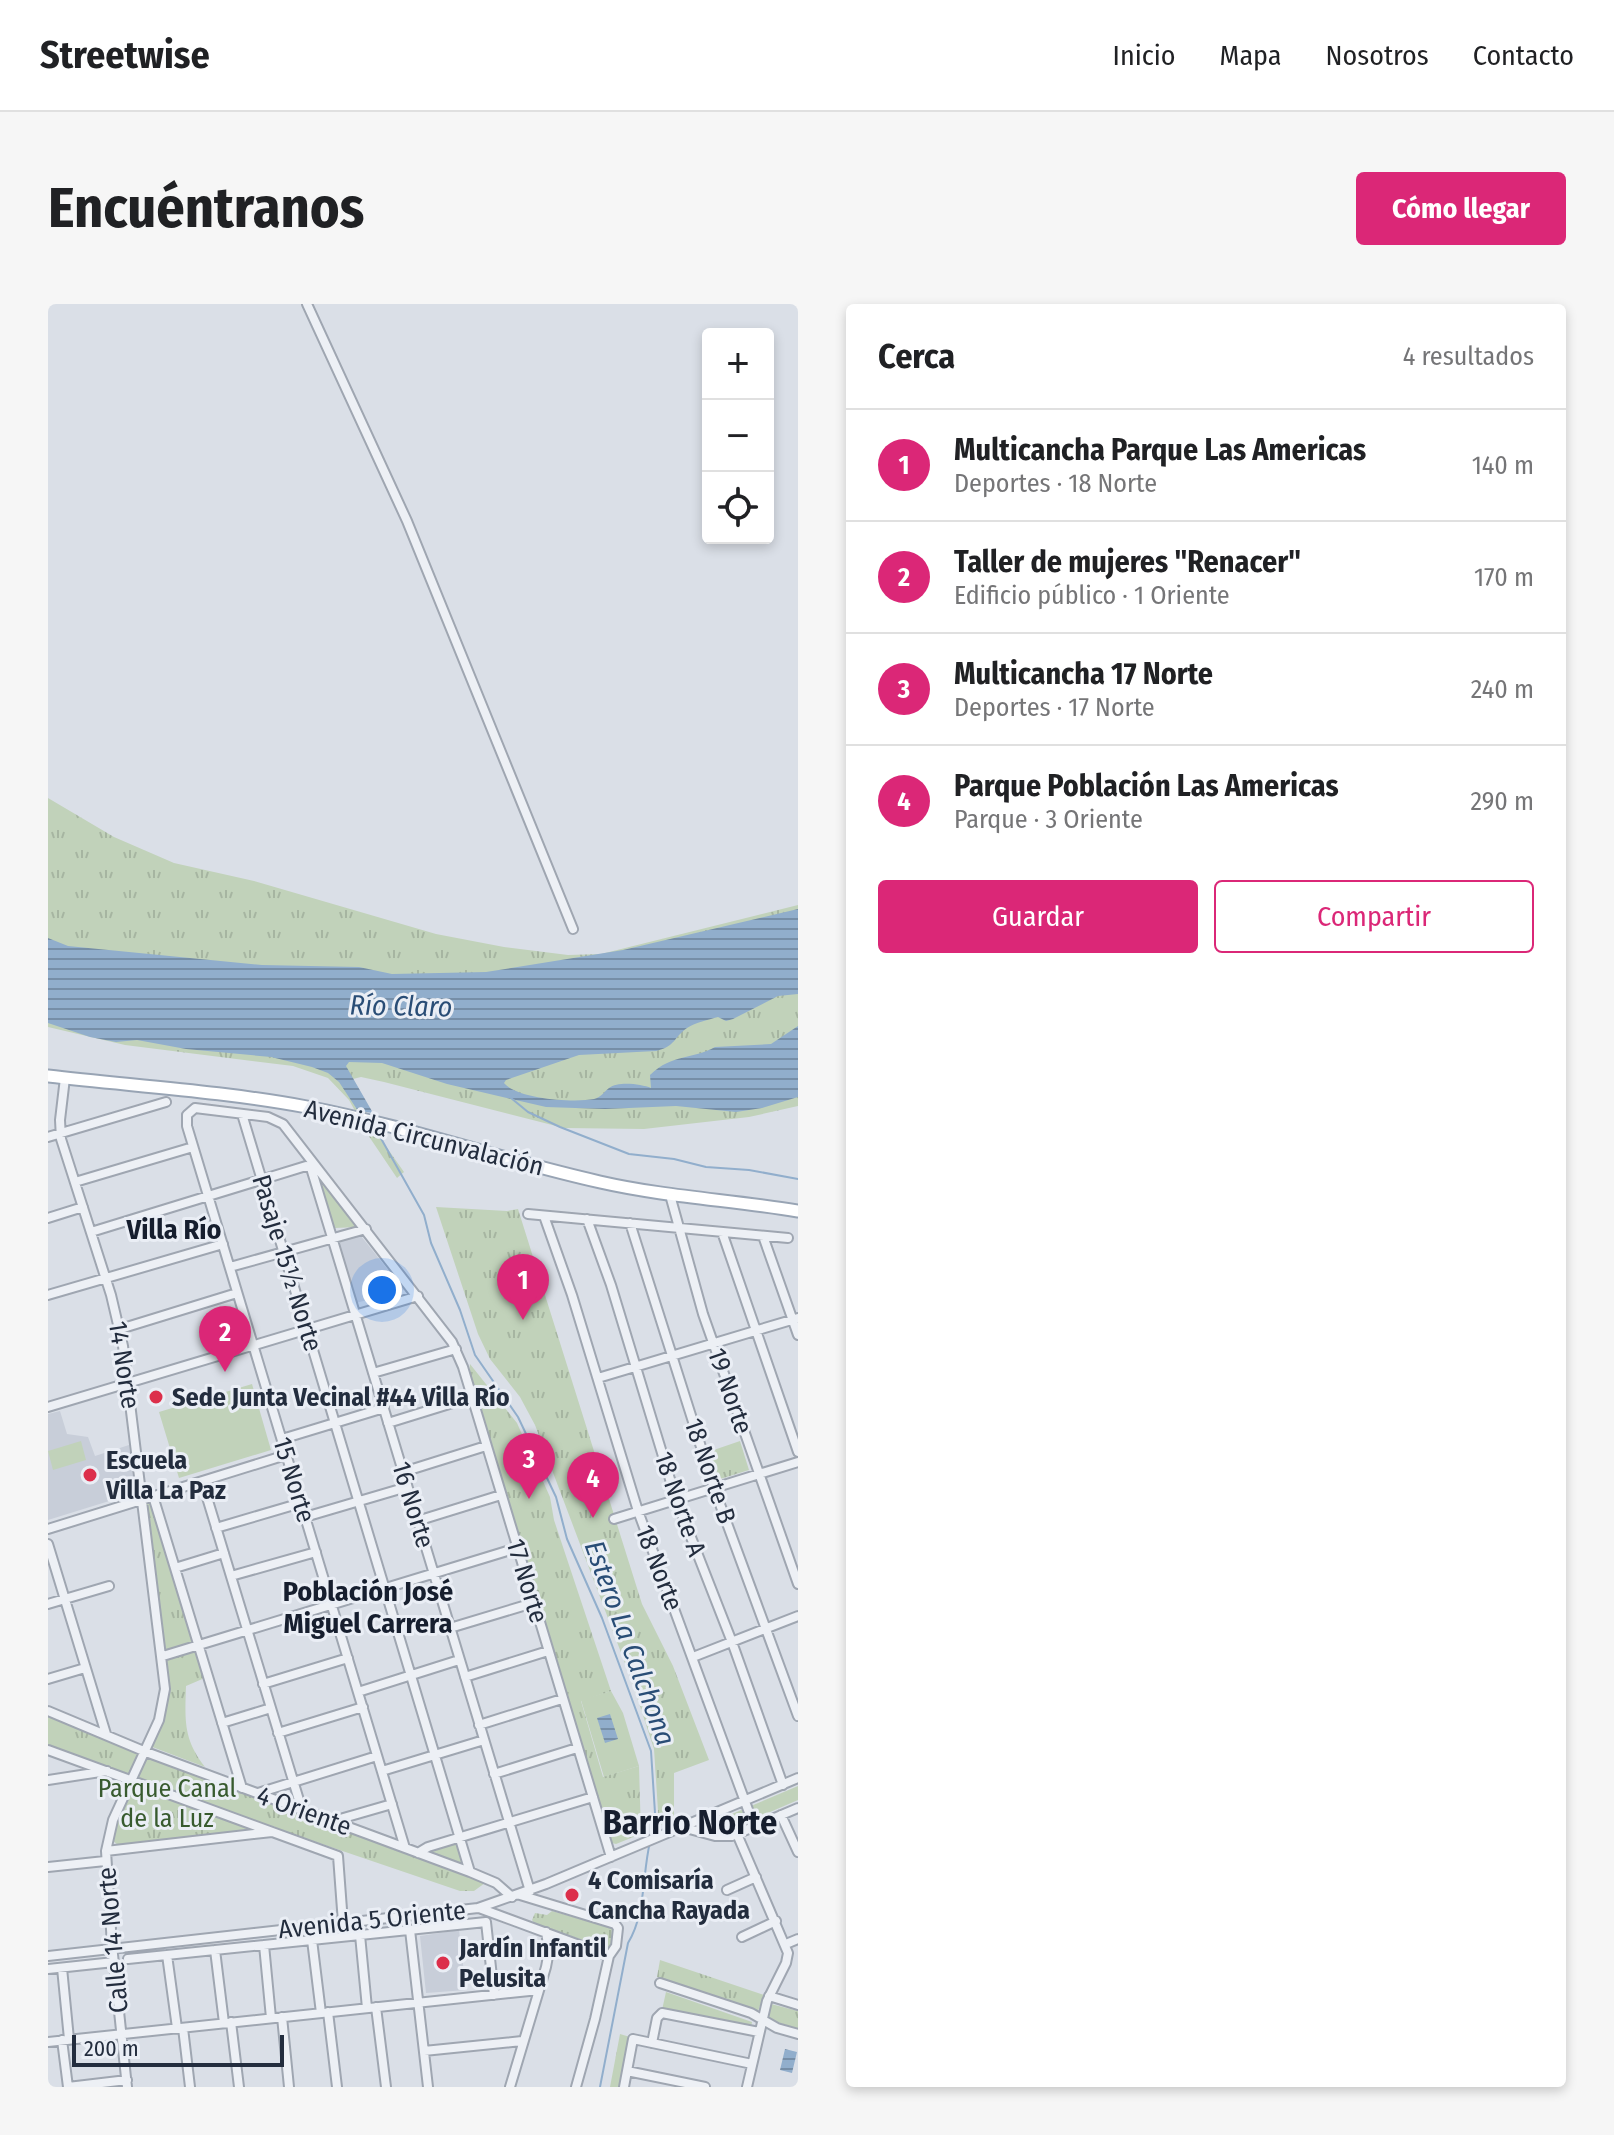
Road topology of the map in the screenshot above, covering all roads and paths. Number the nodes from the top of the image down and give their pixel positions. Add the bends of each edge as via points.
1 (307, 304) edge
2 (573, 929) dead end
3 (48, 1076) edge
4 (65, 1078) junction
5 (166, 1102) dead end
6 (189, 1112) joint
7 (242, 1114) junction
8 (60, 1134) junction
9 (48, 1137) edge
10 (193, 1147) junction
11 (262, 1179) junction
12 (75, 1182) junction
13 (208, 1195) junction
14 (670, 1195) junction
15 (83, 1207) junction
16 (798, 1211) edge
17 (528, 1214) dead end
18 (544, 1216) junction
19 (48, 1218) edge
20 (587, 1219) junction
21 (630, 1223) junction
22 (366, 1229) junction
23 (677, 1229) junction
24 (91, 1232) junction
25 (722, 1232) junction
26 (763, 1236) junction
27 (333, 1238) junction
28 (788, 1238) dead end
29 (223, 1244) junction
30 (284, 1252) junction
31 (230, 1267) junction
32 (106, 1278) junction
33 (49, 1292) edge
34 (237, 1293) junction
35 (418, 1296) junction
36 (356, 1315) junction
37 (795, 1318) edge
38 (120, 1329) junction
39 (307, 1330) junction
40 (755, 1331) junction
41 (798, 1335) edge
42 (713, 1343) junction
43 (253, 1346) junction
44 (456, 1349) junction
45 (672, 1356) junction
46 (636, 1366) junction
47 (373, 1373) junction
48 (598, 1378) junction
49 (129, 1382) junction
50 (472, 1397) junction
51 (48, 1407) edge
52 (384, 1408) junction
53 (335, 1423) junction
54 (388, 1423) junction
55 (282, 1439) junction
56 (486, 1446) junction
57 (798, 1452) edge
58 (286, 1455) junction
59 (798, 1462) edge
60 (403, 1472) junction
61 (759, 1474) junction
62 (202, 1481) junction
63 (407, 1487) junction
64 (714, 1488) junction
65 (501, 1495) junction
66 (153, 1496) junction
67 (143, 1499) junction
68 (676, 1499) junction
69 (358, 1501) junction
70 (301, 1503) junction
71 (638, 1511) junction
72 (305, 1517) junction
73 (614, 1519) dead end
74 (417, 1521) junction
75 (216, 1528) junction
76 (48, 1529) edge
77 (48, 1544) edge
78 (517, 1548) junction
79 (316, 1552) junction
80 (224, 1553) junction
81 (175, 1568) junction
82 (433, 1574) junction
83 (231, 1576) junction
84 (798, 1584) edge
85 (109, 1586) dead end
86 (385, 1589) junction
87 (64, 1599) junction
88 (533, 1603) junction
89 (48, 1604) edge
90 (332, 1605) junction
91 (798, 1616) edge
92 (450, 1628) junction
93 (766, 1628) junction
94 (247, 1631) junction
95 (732, 1642) junction
96 (198, 1645) junction
97 (548, 1651) junction
98 (163, 1656) junction
99 (693, 1657) junction
100 (348, 1658) junction
101 (459, 1660) junction
102 (85, 1668) junction
103 (411, 1675) junction
104 (465, 1677) junction
105 (48, 1679) edge
106 (263, 1684) junction
107 (358, 1692) junction
108 (562, 1699) junction
109 (363, 1707) junction
110 (271, 1708) junction
111 (48, 1711) edge
112 (798, 1716) edge
113 (222, 1723) junction
114 (479, 1725) junction
115 (278, 1733) junction
116 (106, 1734) junction
117 (484, 1740) junction
118 (577, 1748) junction
119 (48, 1750) edge
120 (146, 1752) junction
121 (435, 1755) junction
122 (377, 1756) junction
123 (109, 1771) junction
124 (382, 1771) junction
125 (494, 1774) junction
126 (798, 1778) edge
127 (48, 1780) edge
128 (132, 1780) junction
129 (293, 1782) junction
130 (783, 1785) junction
131 (242, 1788) junction
132 (257, 1793) junction
133 (593, 1797) junction
134 (745, 1801) junction
135 (392, 1804) junction
136 (798, 1808) edge
137 (302, 1810) junction
138 (781, 1815) junction
139 (332, 1821) junction
140 (509, 1822) junction
141 (754, 1826) junction
142 (682, 1827) junction
143 (275, 1832) junction
144 (737, 1834) junction
145 (459, 1837) junction
146 (405, 1848) junction
147 (106, 1851) junction
148 (798, 1852) edge
149 (418, 1853) junction
150 (611, 1857) junction
151 (105, 1861) junction
152 (48, 1867) edge
153 (470, 1872) junction
154 (756, 1877) junction
155 (727, 1890) dead end
156 (530, 1891) junction
157 (516, 1896) junction
158 (478, 1908) junction
159 (776, 1921) junction
160 (343, 1923) junction
161 (410, 1930) junction
162 (546, 1932) junction
163 (360, 1935) junction
164 (742, 1937) dead end
165 (798, 1939) edge
166 (312, 1940) junction
167 (786, 1944) junction
168 (264, 1945) junction
169 (113, 1948) junction
170 (215, 1950) junction
171 (167, 1955) junction
172 (48, 1956) edge
173 (609, 1956) junction
174 (128, 1959) dead end
175 (114, 1962) junction
176 (62, 1968) junction
177 (48, 1969) edge
178 (660, 1983) dead end
179 (539, 1990) junction
180 (494, 1995) junction
181 (769, 1996) junction
182 (418, 2003) junction
183 (798, 2005) edge
184 (372, 2008) junction
185 (324, 2013) junction
186 (282, 2017) junction
187 (271, 2018) junction
188 (762, 2020) junction
189 (228, 2023) junction
190 (180, 2028) junction
191 (759, 2032) junction
192 (121, 2034) junction
193 (798, 2034) edge
194 (66, 2040) junction
195 (522, 2041) junction
196 (48, 2042) edge
197 (652, 2043) junction
198 (424, 2051) junction
199 (752, 2064) junction
200 (627, 2071) junction
201 (127, 2084) edge
202 (68, 2087) edge
203 (190, 2087) edge
204 (239, 2087) edge
205 (289, 2087) edge
206 (337, 2087) edge
207 (386, 2087) edge
208 (428, 2087) edge
209 (510, 2087) edge
210 (576, 2087) edge
211 (624, 2087) edge
212 (705, 2087) edge
213 (747, 2087) edge

1 - 2 street via 407,521
3 - 4 main road, Avenida Circunvalación
4 - 8 street, 14 Norte
4 - 14 main road, Avenida Circunvalación via 237,1096 346,1115 576,1177
5 - 8 street
6 - 7 street, 17 Norte via 202,1108
6 - 10 street, 15 Norte via 186,1122
7 - 11 street, Pasaje 15½ Norte
7 - 22 street, 17 Norte via 283,1124
8 - 9 street
8 - 12 street, 14 Norte
10 - 12 street
10 - 13 street, 15 Norte
11 - 13 street
11 - 27 street, 16 Norte via 309,1166
11 - 30 street, Pasaje 15½ Norte
12 - 15 street, 14 Norte
13 - 24 street
13 - 29 street, 15 Norte
14 - 16 main road, Avenida Circunvalación
14 - 23 street, 19 Norte
15 - 19 street
15 - 24 street, 14 Norte
17 - 18 street
18 - 20 street
18 - 48 street, 18 Norte
20 - 21 street
20 - 46 street, 18 Norte A
21 - 23 street
21 - 45 street, 18 Norte B
22 - 27 street
22 - 35 street, 17 Norte
23 - 25 street
23 - 42 street, 19 Norte
24 - 32 street, 14 Norte
25 - 26 street
25 - 40 street
26 - 28 street
26 - 37 street
27 - 30 street
27 - 36 street, 16 Norte
29 - 31 street, 15 Norte
29 - 32 street
30 - 31 street
30 - 39 street, Pasaje 15½ Norte
31 - 34 street, 15 Norte
32 - 33 street
32 - 38 street, 14 Norte
34 - 38 street
34 - 43 street, 15 Norte
35 - 36 street
35 - 44 street, 17 Norte
36 - 39 street
36 - 47 street, 16 Norte
37 - 40 street
37 - 41 street
38 - 49 street, 14 Norte
39 - 43 street
39 - 53 street, Pasaje 15½ Norte
40 - 42 street
40 - 57 street
42 - 45 street
42 - 61 street, 19 Norte
43 - 49 street
43 - 55 street, 15 Norte
44 - 47 street
44 - 50 street, 17 Norte
45 - 46 street
45 - 64 street, 18 Norte B
46 - 48 street
46 - 68 street, 18 Norte A
47 - 52 street, 16 Norte
48 - 71 street, 18 Norte
49 - 51 street
49 - 67 street, 14 Norte
50 - 54 street
50 - 56 street, 17 Norte
52 - 53 street
52 - 54 street, 16 Norte
53 - 55 street
53 - 69 street, Pasaje 15½ Norte
54 - 60 street, 16 Norte
55 - 58 street, 15 Norte
56 - 60 street
56 - 65 street, 17 Norte
58 - 62 street
58 - 70 street, 15 Norte
59 - 61 street
60 - 63 street, 16 Norte
61 - 64 street
61 - 84 street, 19 Norte
62 - 66 street
62 - 75 street
63 - 69 street
63 - 74 street, 16 Norte
64 - 68 street
64 - 93 street, 18 Norte B
65 - 74 street
65 - 78 street, 17 Norte
66 - 67 street
66 - 81 street
67 - 76 street
67 - 98 street, 14 Norte
68 - 71 street
68 - 95 street, 18 Norte A
69 - 72 street
69 - 86 street, Pasaje 15½ Norte
70 - 72 street, 15 Norte
70 - 75 street
71 - 73 street
71 - 99 street, 18 Norte
72 - 79 street, 15 Norte
74 - 82 street, 16 Norte
75 - 80 street
77 - 87 street
78 - 82 street
78 - 88 street, 17 Norte
79 - 83 street
79 - 90 street, 15 Norte
80 - 81 street
80 - 83 street
81 - 96 street
82 - 86 street
82 - 92 street, 16 Norte
83 - 94 street
85 - 87 street
86 - 90 street
86 - 103 street, Pasaje 15½ Norte
87 - 89 street
87 - 102 street
88 - 92 street
88 - 97 street, 17 Norte
90 - 94 street
90 - 100 street, 15 Norte
91 - 93 street
92 - 101 street, 16 Norte
93 - 95 street
93 - 112 street, 18 Norte B
94 - 96 street
94 - 106 street
95 - 99 street
95 - 130 street, 18 Norte A
96 - 98 street
96 - 113 street
97 - 104 street
97 - 108 street, 17 Norte
98 - 120 street, 14 Norte via 165,1698
99 - 134 street, 18 Norte
100 - 106 street
100 - 107 street, 15 Norte
101 - 103 street
101 - 104 street, 16 Norte
102 - 105 street
102 - 116 street
103 - 107 street
103 - 121 street, Pasaje 15½ Norte
104 - 114 street, 16 Norte
106 - 110 street
107 - 109 street, 15 Norte
108 - 114 street
108 - 118 street, 17 Norte
109 - 115 street
109 - 122 street, 15 Norte
110 - 113 street
110 - 115 street
111 - 116 street, 4 Oriente
113 - 131 street
114 - 117 street, 16 Norte
115 - 129 street
116 - 120 street, 4 Oriente
117 - 121 street
117 - 125 street, 16 Norte
118 - 125 street
118 - 133 street, 17 Norte
119 - 123 street
120 - 128 street, Calle 14 Norte
120 - 131 street, 4 Oriente
121 - 124 street
121 - 145 street, Pasaje 15½ Norte
122 - 124 street, 15 Norte
122 - 129 street
123 - 127 street
123 - 128 street
124 - 135 street, 15 Norte
125 - 140 street, 16 Norte
126 - 130 street, Avenida 5 Oriente
128 - 143 street
128 - 147 street, Calle 14 Norte via 113,1820
129 - 132 street
129 - 137 street
130 - 134 street, Avenida 5 Oriente
131 - 132 street, 4 Oriente
132 - 137 street, 4 Oriente
133 - 140 street
133 - 150 street, 17 Norte
134 - 141 street, 18 Norte
134 - 142 street, Avenida 5 Oriente
135 - 139 street
135 - 146 street, 15 Norte
136 - 138 street
137 - 139 street, 4 Oriente
138 - 141 street
138 - 148 street
139 - 146 street, 4 Oriente
140 - 145 street
140 - 156 street, 16 Norte
141 - 144 street
142 - 144 street via 715,1836
142 - 150 street, Avenida 5 Oriente
143 - 147 street
143 - 160 street via 338,1856
144 - 154 street
145 - 149 street
145 - 153 street, Pasaje 15½ Norte
146 - 149 street, 4 Oriente
147 - 151 street, Calle 14 Norte
149 - 153 street, 4 Oriente
150 - 156 street, Avenida 5 Oriente
151 - 152 street
151 - 169 street, Calle 14 Norte
153 - 157 street, 4 Oriente
154 - 155 street
154 - 159 street
156 - 157 street, Avenida 5 Oriente
157 - 158 street, Avenida 5 Oriente
157 - 173 street, 4 Oriente via 615,1924 616,1946
158 - 160 street, Avenida 5 Oriente
158 - 162 street
159 - 164 street
159 - 167 street
160 - 169 street, Avenida 5 Oriente
161 - 163 street
161 - 180 street via 486,1922
161 - 182 street
162 - 173 street
162 - 179 street via 548,1959
163 - 166 street
163 - 184 street
165 - 167 street
166 - 168 street
166 - 185 street
167 - 181 street via 788,1960
168 - 170 street
168 - 187 street
169 - 172 street, Avenida 5 Oriente
169 - 175 street, Calle 14 Norte
170 - 171 street
170 - 189 street
171 - 174 street
171 - 190 street
173 - 210 street
175 - 176 street
175 - 192 street, Calle 14 Norte
176 - 177 street
176 - 194 street
178 - 188 street
179 - 180 street
179 - 195 street
180 - 182 street
181 - 183 street
181 - 188 street
182 - 184 street
182 - 198 street
184 - 185 street
184 - 207 street
185 - 186 street
185 - 206 street
186 - 187 street
186 - 205 street
187 - 189 street
188 - 191 street
188 - 193 street
189 - 190 street
189 - 204 street
190 - 192 street
190 - 203 street
191 - 197 street via 662,2013
191 - 199 street
192 - 194 street
192 - 201 street, Calle 14 Norte
194 - 196 street
194 - 202 street
195 - 198 street
195 - 209 street
197 - 199 street
197 - 200 street via 633,2039
198 - 208 street
199 - 213 street
200 - 211 street
200 - 212 street
201 - 202 street

